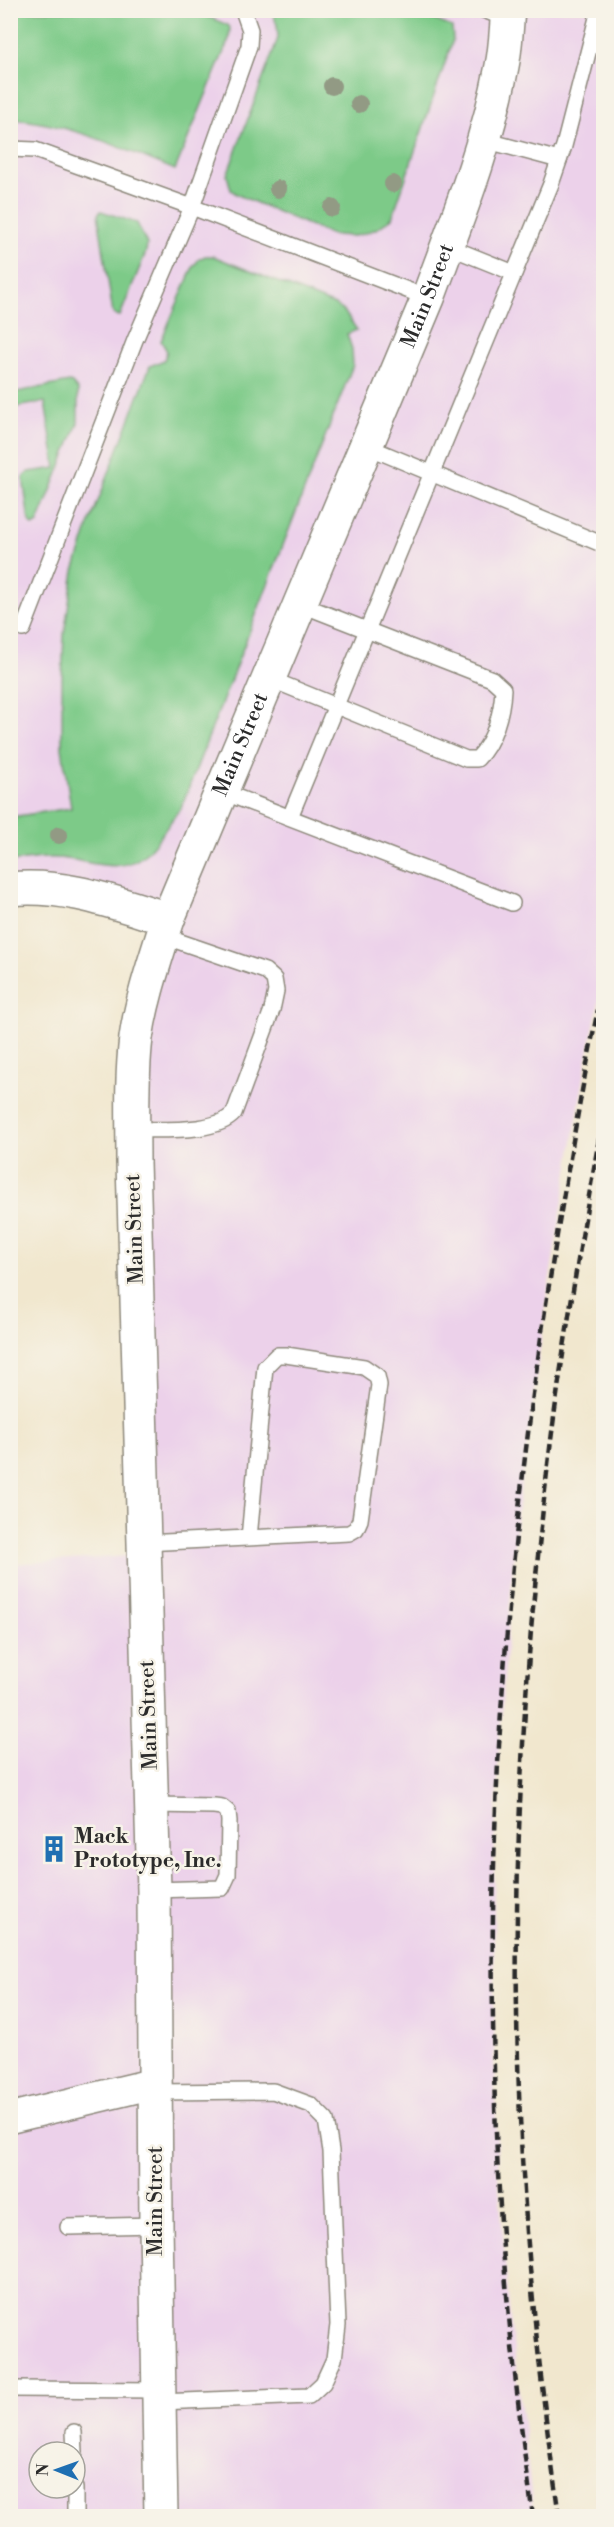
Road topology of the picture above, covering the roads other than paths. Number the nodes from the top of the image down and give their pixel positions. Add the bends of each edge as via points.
1 (243, 10) edge
2 (599, 10) edge
3 (500, 13) edge
4 (484, 140) junction
5 (10, 149) edge
6 (559, 160) junction
7 (192, 207) junction
8 (447, 246) junction
9 (514, 273) junction
10 (428, 298) junction
11 (366, 446) junction
12 (431, 473) junction
13 (603, 545) edge
14 (300, 604) junction
15 (23, 629) dead end
16 (367, 630) junction
17 (270, 679) junction
18 (336, 706) junction
19 (223, 792) junction
20 (290, 818) junction
21 (10, 890) edge
22 (512, 903) dead end
23 (166, 927) junction
24 (133, 1130) junction
25 (249, 1538) junction
26 (144, 1543) junction
27 (152, 1805) junction
28 (154, 1890) junction
29 (156, 2087) junction
30 (10, 2118) edge
31 (156, 2225) junction
32 (68, 2227) dead end
33 (10, 2389) edge
34 (159, 2396) junction
35 (74, 2432) dead end
36 (74, 2440) edge
37 (75, 2500) edge
38 (75, 2517) edge
39 (161, 2517) edge

1 - 7 lane via 250,30 249,46
2 - 6 lane
3 - 4 main road, Main Street via 503,64
4 - 6 lane
4 - 8 main road, Main Street
5 - 7 lane via 36,150
6 - 9 lane
7 - 10 lane
7 - 15 lane via 93,446
8 - 9 lane
8 - 10 main road, Main Street
9 - 12 lane
10 - 11 main road, Main Street
11 - 12 lane
11 - 14 main road, Main Street
12 - 13 lane
12 - 16 lane
14 - 16 lane
14 - 17 main road, Main Street
16 - 18 lane
16 - 18 lane via 492,679 503,689 502,705 487,749 477,759 466,759
17 - 18 lane
17 - 19 main road, Main Street
18 - 20 lane
19 - 20 lane
19 - 23 main road, Main Street
20 - 22 lane
21 - 23 main road via 46,888 81,894
23 - 24 main road, Main Street via 136,1037
23 - 24 lane via 265,971 274,979 276,991 234,1113 226,1122
24 - 26 main road, Main Street
25 - 25 lane via 349,1533 356,1529 379,1385 371,1370 286,1355 277,1355 265,1367
25 - 26 lane
26 - 27 main road, Main Street
27 - 28 main road, Main Street
27 - 28 lane via 222,1807 228,1812 229,1821 228,1875 222,1888
28 - 29 main road, Main Street
29 - 30 street
29 - 31 main road, Main Street
29 - 34 lane via 273,2091 311,2105 326,2120 332,2151 338,2325 334,2359 323,2383 309,2396
31 - 32 lane
31 - 34 main road, Main Street
33 - 34 lane
34 - 39 main road, Main Street
35 - 36 lane
37 - 38 lane

